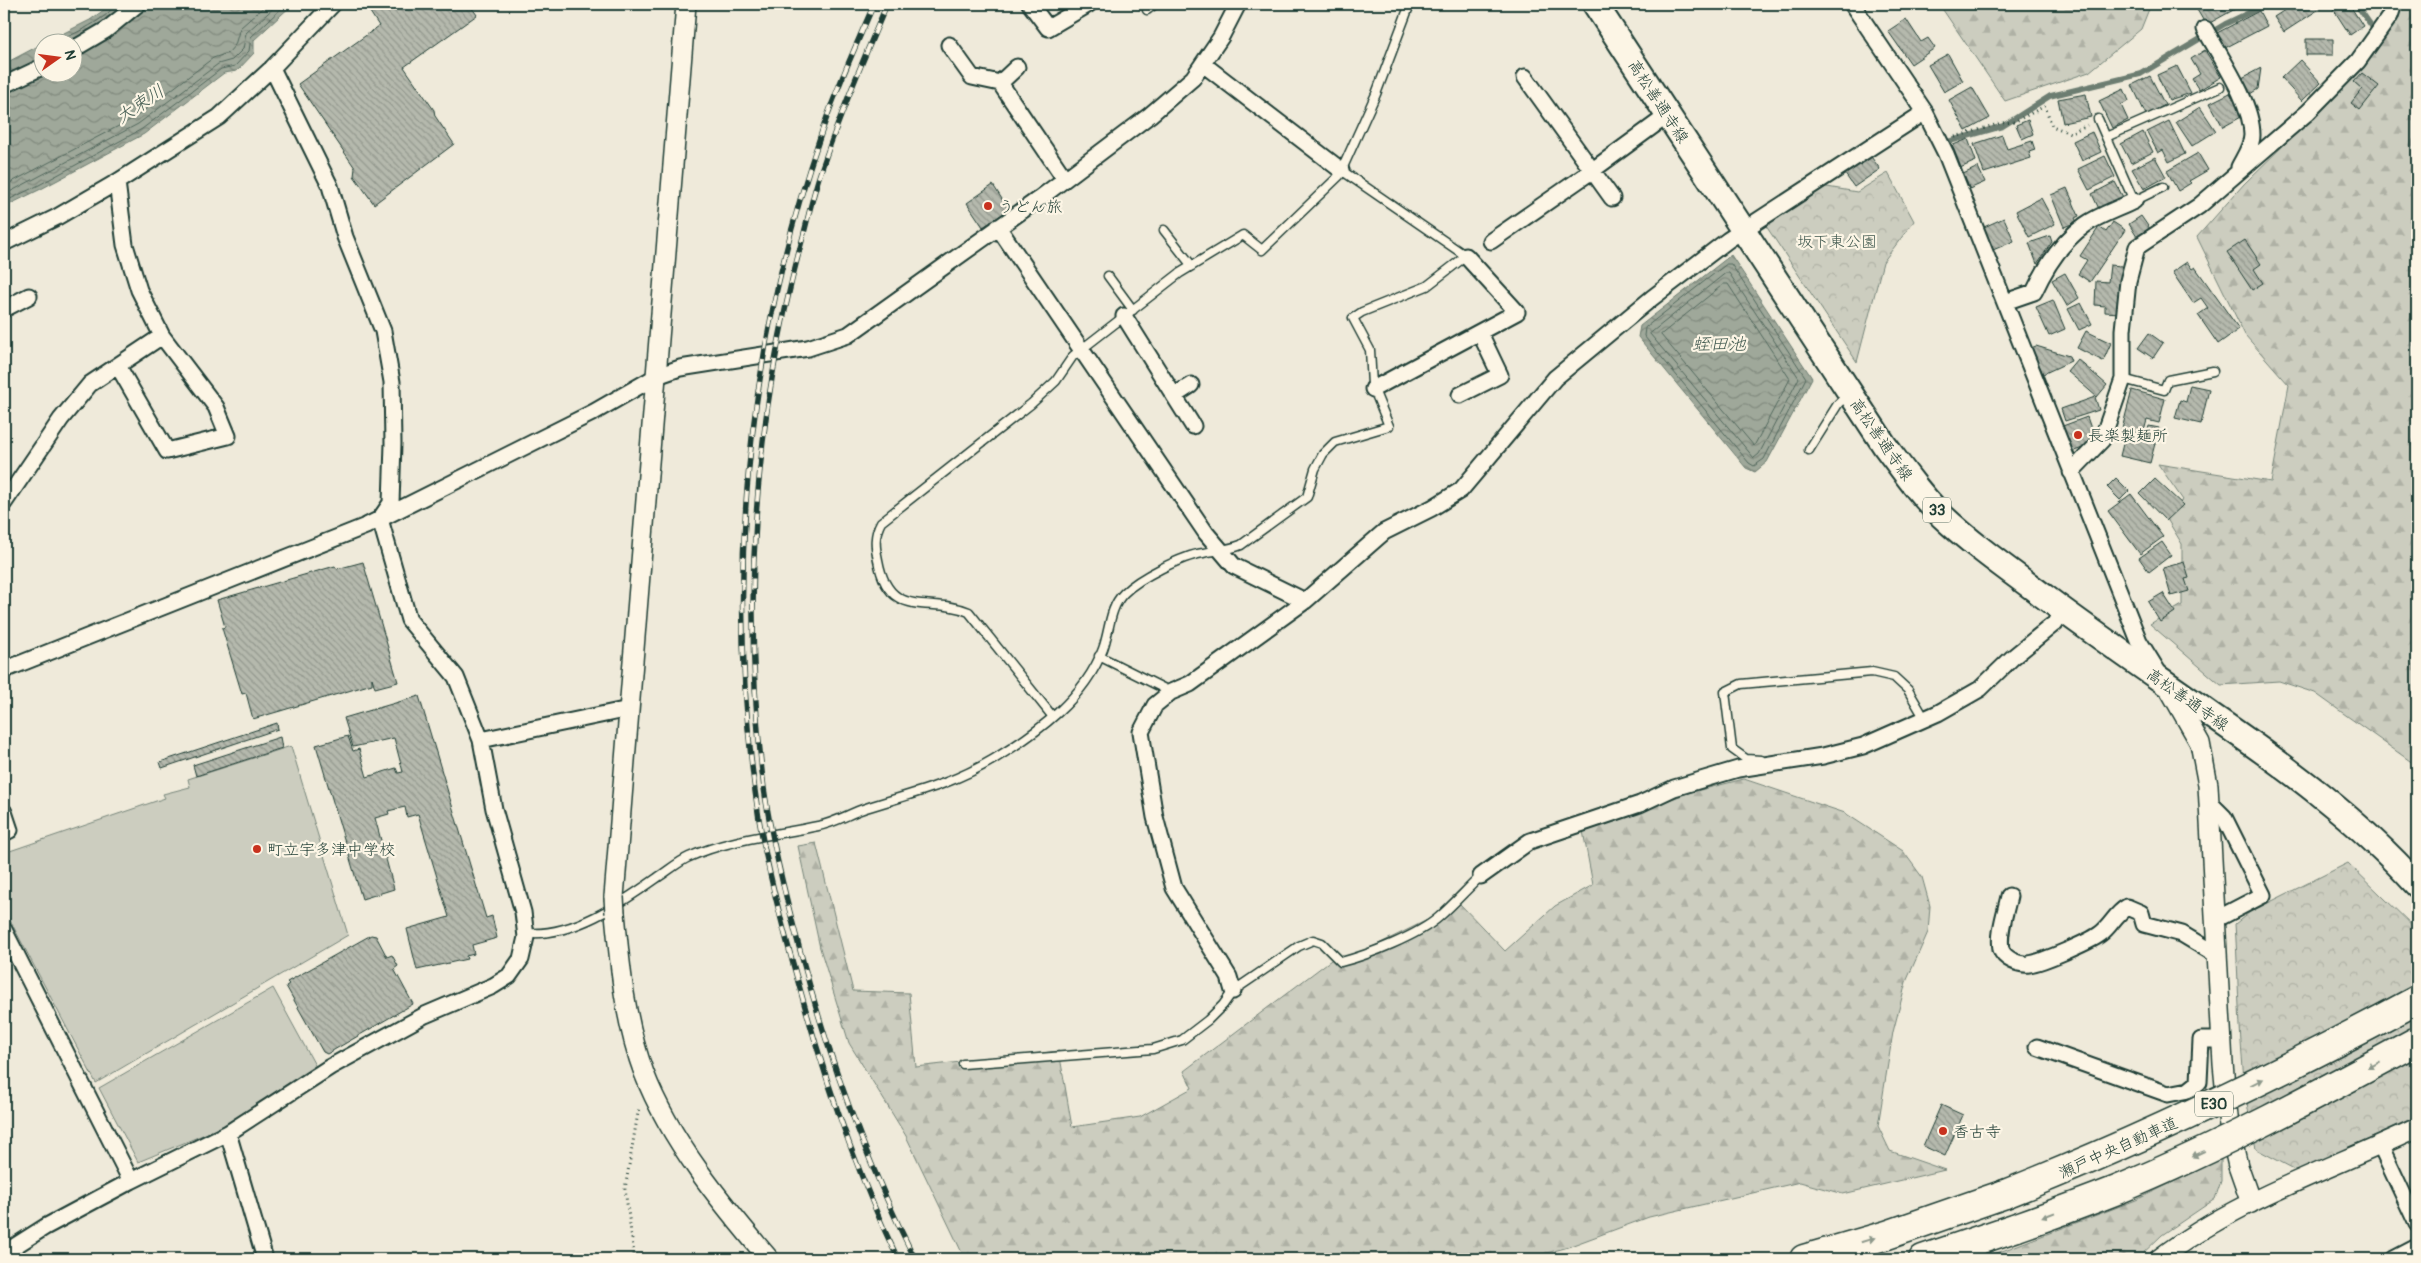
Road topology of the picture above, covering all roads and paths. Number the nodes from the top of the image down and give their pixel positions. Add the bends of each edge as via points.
1 (138, 4) edge
2 (333, 4) edge
3 (686, 4) edge
4 (1030, 4) edge
5 (1089, 4) edge
6 (1155, 4) edge
7 (1238, 4) edge
8 (1410, 4) edge
9 (1595, 4) edge
10 (1852, 4) edge
11 (2394, 4) edge
12 (1147, 10) dead end
13 (2205, 29) dead end
14 (82, 44) edge
15 (949, 45) dead end
16 (1203, 64) junction
17 (1017, 67) dead end
18 (272, 68) junction
19 (32, 72) edge
20 (1526, 77) dead end
21 (1000, 83) junction
22 (4, 85) edge
23 (2220, 87) dead end
24 (1924, 112) junction
25 (1668, 115) junction
26 (2098, 119) joint
27 (2106, 137) junction
28 (1940, 141) junction
29 (1341, 170) junction
30 (1592, 170) junction
31 (2235, 175) junction
32 (1065, 179) junction
33 (117, 182) junction
34 (2163, 187) dead end
35 (1612, 198) dead end
36 (2134, 201) junction
37 (998, 228) junction
38 (1164, 230) dead end
39 (1743, 230) junction
40 (1491, 241) dead end
41 (4, 243) edge
42 (1466, 256) junction
43 (1192, 266) junction
44 (1108, 276) dead end
45 (28, 296) dead end
46 (2005, 302) junction
47 (4, 309) edge
48 (1128, 313) junction
49 (1480, 333) junction
50 (162, 336) junction
51 (1081, 350) junction
52 (118, 366) junction
53 (2213, 371) dead end
54 (657, 376) junction
55 (2123, 378) junction
56 (1191, 385) dead end
57 (1373, 389) junction
58 (1850, 393) junction
59 (1460, 395) dead end
60 (1174, 396) junction
61 (1194, 426) dead end
62 (1809, 450) dead end
63 (2071, 472) junction
64 (4, 503) edge
65 (380, 519) junction
66 (1221, 551) junction
67 (1305, 601) junction
68 (2062, 610) junction
69 (1100, 656) junction
70 (4, 670) edge
71 (2166, 683) junction
72 (1171, 692) junction
73 (629, 709) junction
74 (1053, 717) junction
75 (1924, 718) junction
76 (481, 740) junction
77 (1786, 762) junction
78 (2209, 802) junction
79 (4, 812) edge
80 (4, 833) edge
81 (1481, 876) joint
82 (2417, 885) edge
83 (2009, 896) dead end
84 (2215, 920) junction
85 (4, 930) edge
86 (526, 933) junction
87 (2217, 955) junction
88 (1232, 991) junction
89 (2417, 1000) edge
90 (2222, 1040) junction
91 (2417, 1041) edge
92 (2037, 1047) dead end
93 (964, 1064) dead end
94 (644, 1074) junction
95 (2417, 1128) edge
96 (228, 1133) junction
97 (2380, 1145) junction
98 (131, 1181) junction
99 (2251, 1203) junction
100 (2417, 1224) edge
101 (2417, 1247) edge
102 (4, 1253) edge
103 (2165, 1257) edge
104 (264, 1259) edge
105 (633, 1259) edge
106 (769, 1259) edge
107 (1804, 1259) edge
108 (1924, 1259) edge
109 (2394, 1259) edge

1 - 14 street via 106,30
2 - 18 street
3 - 54 street
4 - 5 street via 1048,28
6 - 12 lane
7 - 16 street
8 - 29 lane via 1376,94
9 - 25 main road, 高松善通寺線 / 33
10 - 24 street
11 - 31 street via 2390,16 2358,61 2308,112
13 - 31 street via 2249,118 2250,146
15 - 21 street via 972,77
16 - 29 street
16 - 32 street via 1193,78 1150,115
17 - 21 street
18 - 33 street via 219,117
18 - 65 street via 330,186 345,237 383,331 392,382 393,444 391,503
19 - 22 street
20 - 30 street
21 - 32 street
23 - 27 lane
24 - 28 street
24 - 39 street
25 - 30 street
25 - 39 main road, 高松善通寺線 / 33
26 - 27 lane
26 - 28 path via 2070,133 2052,126 2045,106 2014,122
27 - 36 lane
28 - 46 street
29 - 42 lane
29 - 43 lane via 1339,176 1262,250 1243,235
30 - 35 street
30 - 40 street
31 - 55 street via 2199,206 2137,247 2128,281
32 - 37 street
33 - 41 street
33 - 50 street via 125,245 139,290
34 - 36 lane
36 - 46 street via 2086,224 2050,261 2034,292
37 - 51 street
37 - 54 street via 848,335 808,348 680,368
38 - 43 lane
39 - 58 main road, 高松善通寺線 / 33
39 - 67 street via 1652,298 1555,378 1461,490 1384,532
42 - 49 street via 1517,312
42 - 57 lane via 1427,286 1354,318 1370,350
43 - 48 lane
44 - 48 lane
45 - 47 street
46 - 63 street
48 - 51 lane
48 - 60 street
49 - 57 street
49 - 59 street via 1500,375
50 - 52 street
50 - 52 street via 216,407 228,436 167,451
51 - 66 street
51 - 74 lane via 1056,381 1031,404 881,522 876,531 878,562 887,586 908,603 956,606 969,612
52 - 64 street via 90,384 60,419
53 - 55 lane via 2168,380 2164,390
54 - 65 street via 585,416
54 - 73 street
55 - 63 street via 2102,440
56 - 60 street
57 - 66 lane via 1389,426 1335,442 1315,469 1308,497 1241,546
58 - 62 lane via 1838,404
58 - 68 main road, 高松善通寺線 / 33 via 1884,446 1941,514 1972,543
60 - 61 street
63 - 71 street via 2139,641
65 - 70 street
65 - 76 street via 409,620 456,677
66 - 67 street via 1234,566
66 - 69 lane via 1201,553 1176,562 1122,594 1112,613
67 - 72 street via 1190,684
68 - 71 main road, 高松善通寺線 / 33
68 - 75 street via 2055,623 1980,689
69 - 72 lane
69 - 74 lane via 1077,694
71 - 78 street via 2200,743
71 - 82 main road, 高松善通寺線 / 33 via 2301,778 2344,813
72 - 88 street via 1155,705 1141,732 1155,817 1174,888 1230,977
73 - 76 street
73 - 94 street via 614,905 620,976
74 - 86 lane via 996,758 940,786 821,826 762,836 702,852 578,926 553,932
75 - 77 street via 1863,746
75 - 77 lane via 1908,690 1894,677 1872,672 1741,684 1725,692 1732,749 1746,759
76 - 86 street via 494,809
77 - 81 street via 1738,769 1674,788 1640,804 1530,841
78 - 84 street
78 - 84 street via 2224,817 2263,895
79 - 80 street via 10,830
81 - 88 lane via 1439,917 1396,942 1341,962 1322,942 1313,940
83 - 87 street via 2001,948 2004,956 2015,962 2029,964 2081,944 2100,934 2119,912 2127,908 2141,913 2144,924 2182,934
84 - 87 street
85 - 98 street
86 - 96 street via 521,958 509,976 425,1015 330,1067
87 - 90 street
88 - 93 lane via 1208,1020 1182,1040 1154,1050
107 -> 89 highway, 瀬戸中央自動車道 / E30, bridge via 2005,1194 2102,1156 2193,1114
90 - 92 street via 2201,1040 2199,1082 2189,1090 2168,1094
90 - 99 street via 2229,1127
91 -> 108 highway, E30, bridge via 2325,1092 2117,1190
94 - 105 path via 625,1189
94 - 106 street via 669,1123 702,1174
95 - 97 street
96 - 98 street
96 - 104 street
97 - 99 street
97 - 100 street
98 - 102 street
99 - 103 street via 2201,1231
101 - 109 street

